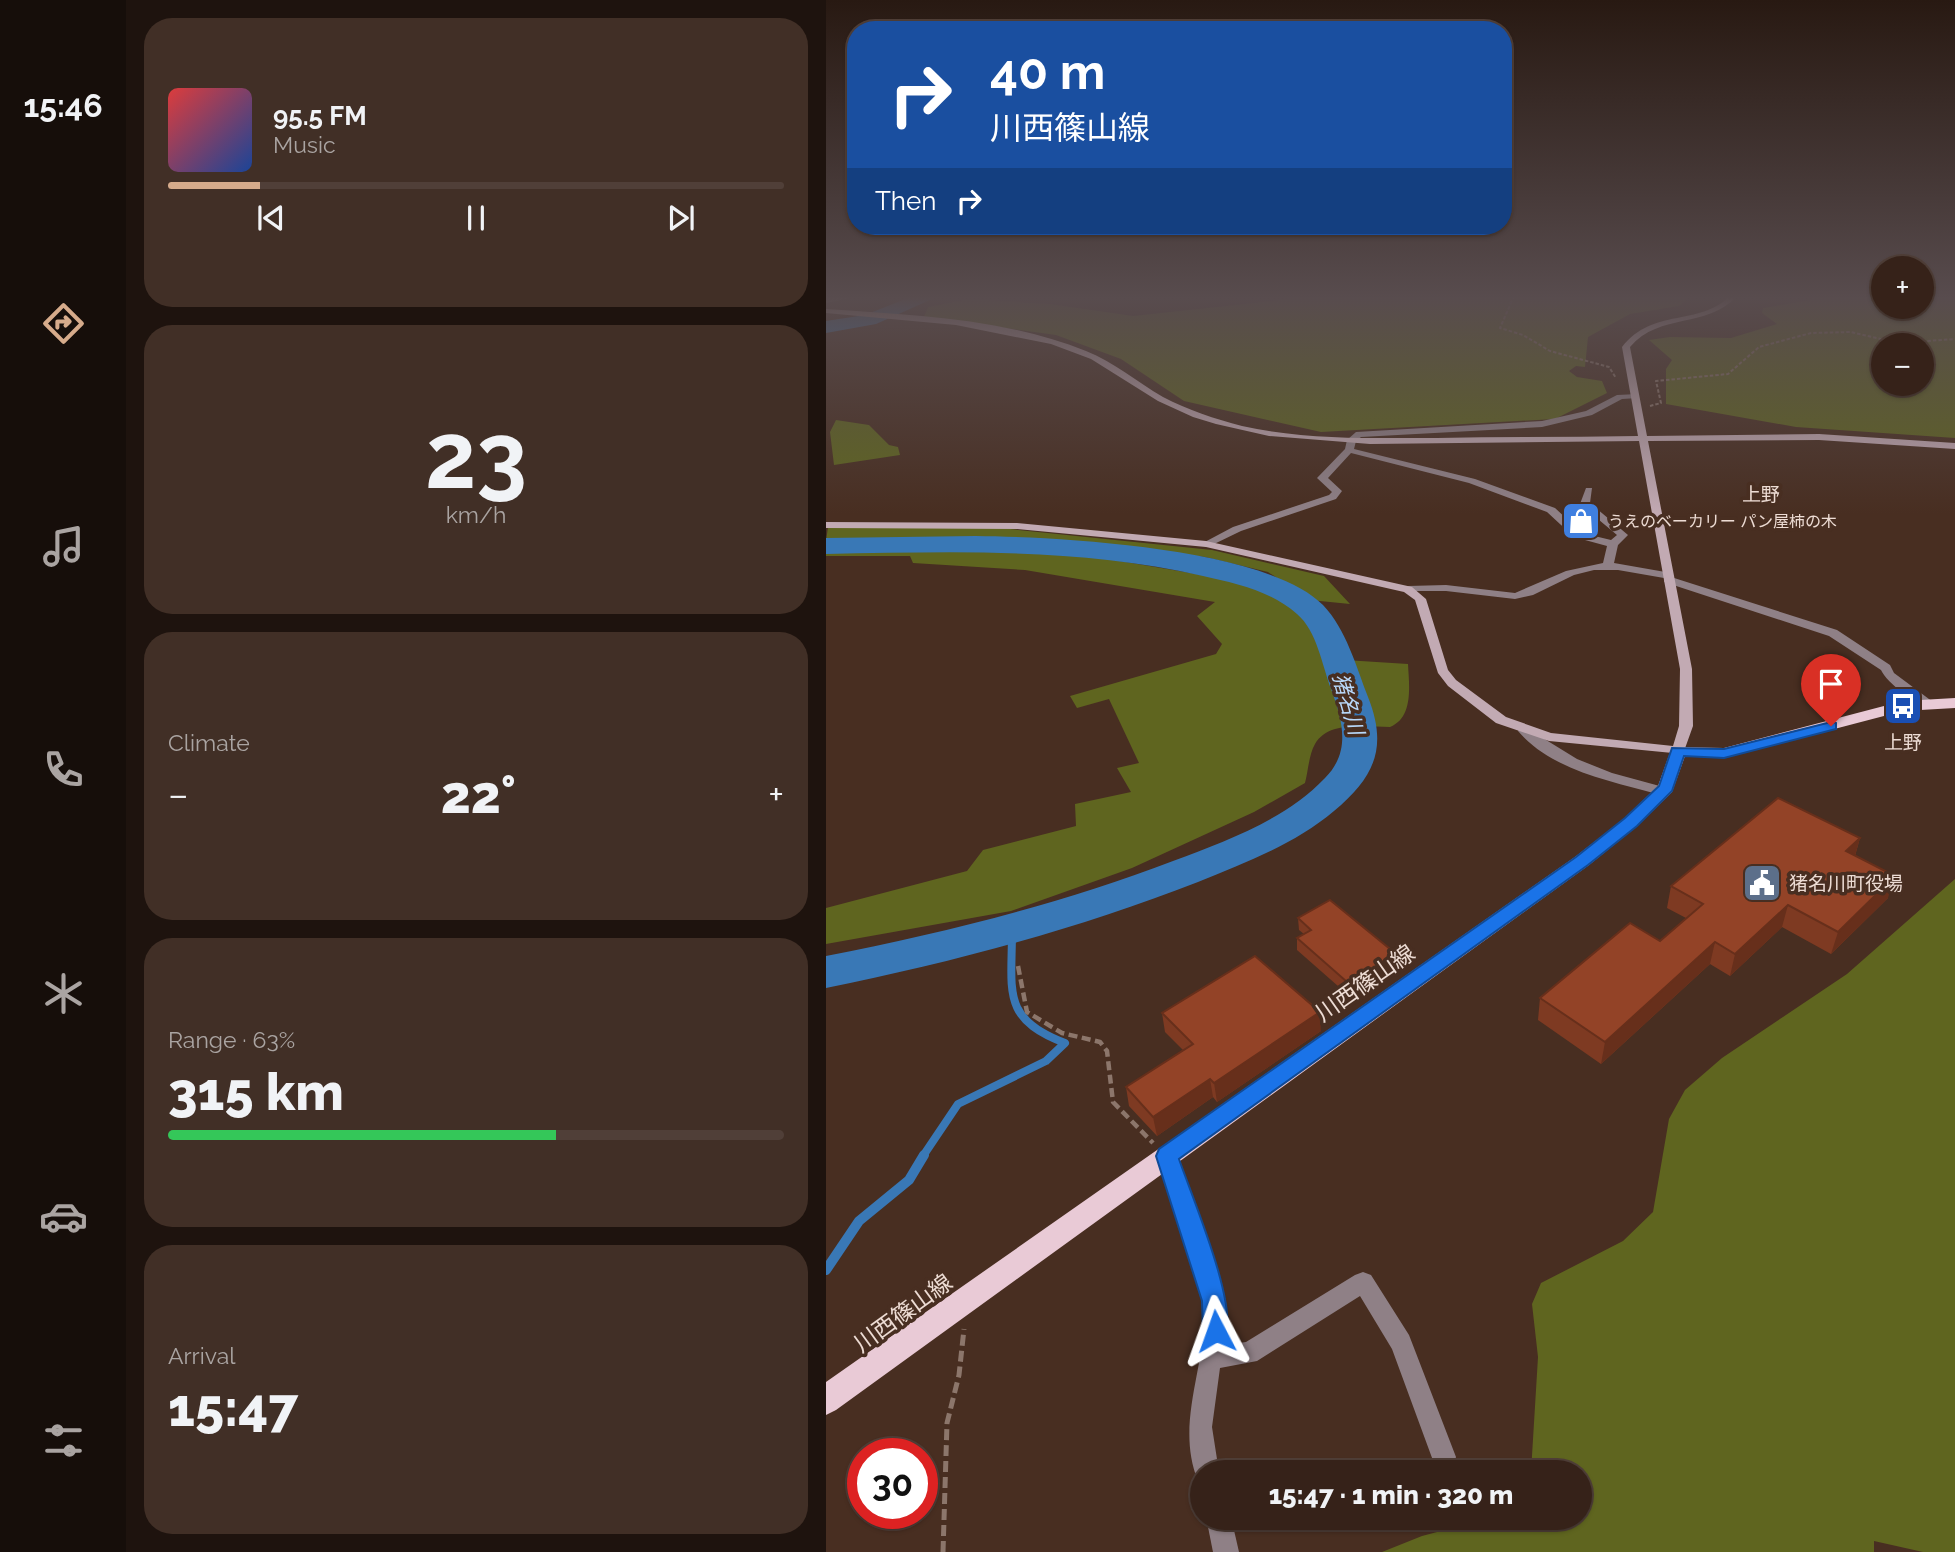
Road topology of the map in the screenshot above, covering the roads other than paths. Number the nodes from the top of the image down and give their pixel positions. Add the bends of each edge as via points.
1 (1113, 368) edge
2 (1630, 368) edge
3 (1635, 396) junction
4 (1643, 438) junction
5 (1350, 445) junction
6 (1955, 446) edge
7 (1589, 490) dead end
8 (826, 525) edge
9 (1206, 544) junction
10 (1613, 544) junction
11 (1608, 565) junction
12 (1668, 578) junction
13 (1408, 590) junction
14 (1955, 704) edge
15 (1928, 705) junction
16 (1525, 731) junction
17 (1678, 751) junction
18 (1662, 791) junction
19 (1167, 1156) junction
20 (1210, 1359) junction
21 (826, 1400) edge
22 (1444, 1457) dead end
23 (1205, 1460) edge
24 (1221, 1530) edge
25 (1226, 1552) edge

1 - 5 street via 1174,406 1218,421
2 - 3 street
3 - 4 street
3 - 5 street via 1542,424 1359,434
4 - 5 street
4 - 6 street via 1819,437
4 - 12 street
5 - 9 street via 1322,478 1337,491 1333,497
5 - 10 street via 1551,510 1578,535
7 - 10 street via 1585,504 1623,535
8 - 9 street via 1017,526
9 - 13 street
10 - 11 street
11 - 12 street
11 - 13 street via 1573,571 1525,595 1446,588
12 - 15 street via 1833,633 1886,668
12 - 17 street via 1686,669 1686,726
13 - 16 street via 1420,599 1436,658 1452,684 1501,720
14 - 15 main road
15 - 17 main road via 1903,706 1724,753
16 - 17 street
16 - 18 street via 1560,757
17 - 18 main road, 川西篠山線
18 - 19 main road, 川西篠山線 via 1582,861
19 - 20 street via 1215,1301 1216,1331
19 - 21 main road, 川西篠山線
20 - 22 street via 1249,1353 1363,1282 1401,1343
20 - 23 street via 1200,1427
24 - 25 street

